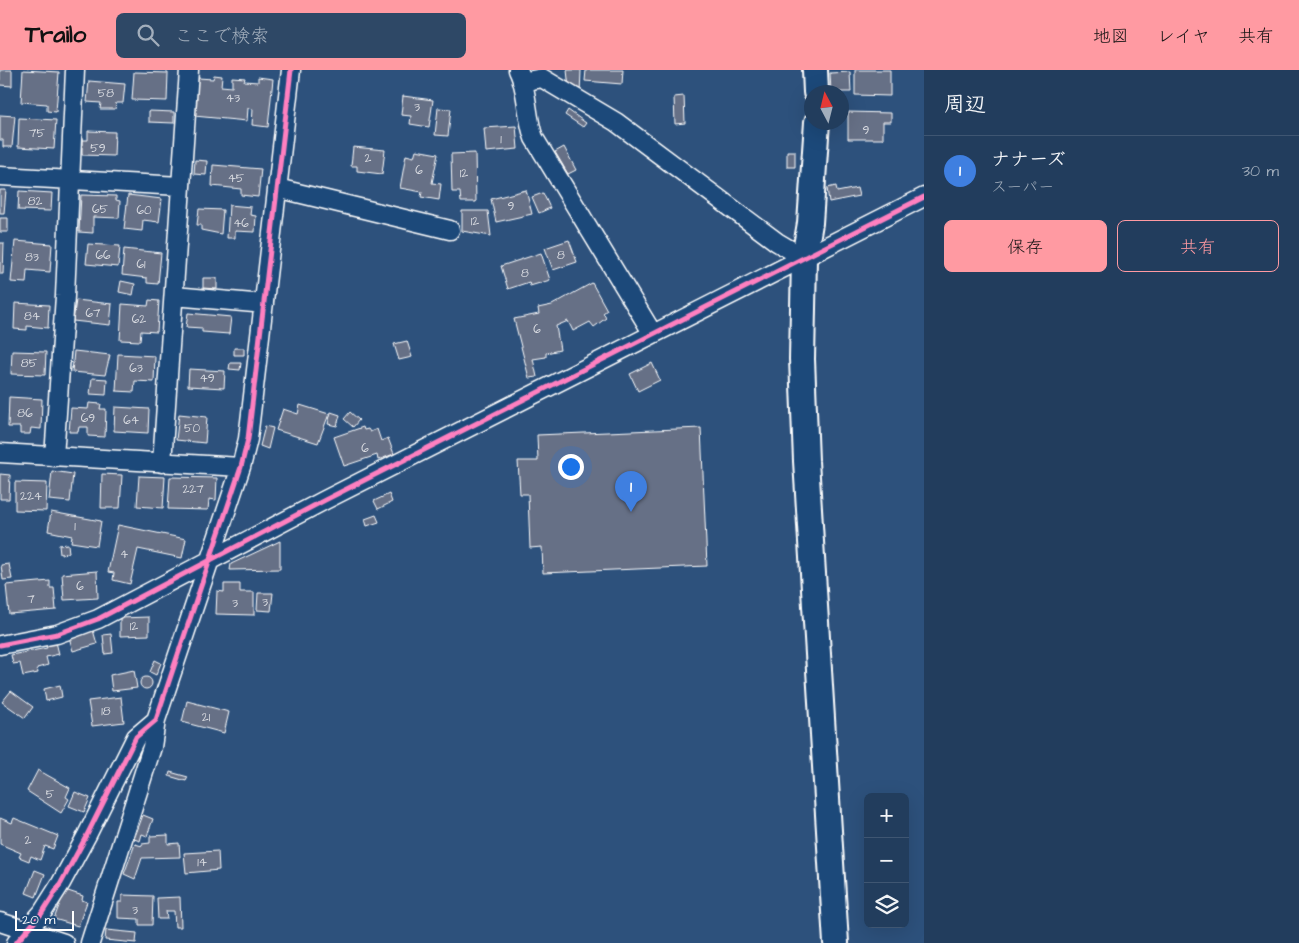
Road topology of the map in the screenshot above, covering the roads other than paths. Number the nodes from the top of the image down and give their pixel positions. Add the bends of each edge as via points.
1 (75, 70) edge
2 (189, 70) edge
3 (291, 70) edge
4 (815, 70) edge
5 (547, 74) edge
6 (520, 76) edge
7 (816, 85) edge
8 (816, 130) edge
9 (0, 176) edge
10 (69, 179) junction
11 (180, 186) junction
12 (277, 188) junction
13 (924, 197) edge
14 (450, 230) dead end
15 (804, 258) junction
16 (174, 296) junction
17 (264, 304) junction
18 (653, 334) junction
19 (0, 453) edge
20 (54, 457) junction
21 (162, 463) junction
22 (241, 467) junction
23 (208, 563) junction
24 (0, 645) edge
25 (156, 720) junction
26 (0, 922) edge
27 (22, 937) edge
28 (64, 943) edge
29 (90, 943) edge
30 (836, 943) edge

1 - 10 street
2 - 11 street
3 - 12 street
4 - 7 street
5 - 6 street
5 - 15 street via 566,95 616,122 777,242
6 - 18 street via 534,138
8 - 15 street via 810,223
9 - 10 street
10 - 11 street
10 - 20 street
11 - 16 street
12 - 14 street
12 - 17 street
13 - 15 street
15 - 18 street
15 - 30 street via 804,418
16 - 17 street
16 - 21 street
17 - 22 street via 252,411
18 - 23 street
19 - 20 street
20 - 21 street
21 - 22 street
22 - 23 street
23 - 24 street via 91,622 57,634
23 - 25 street
25 - 27 street via 136,737 87,836 42,913
25 - 29 street via 152,747
26 - 27 street
27 - 28 street

